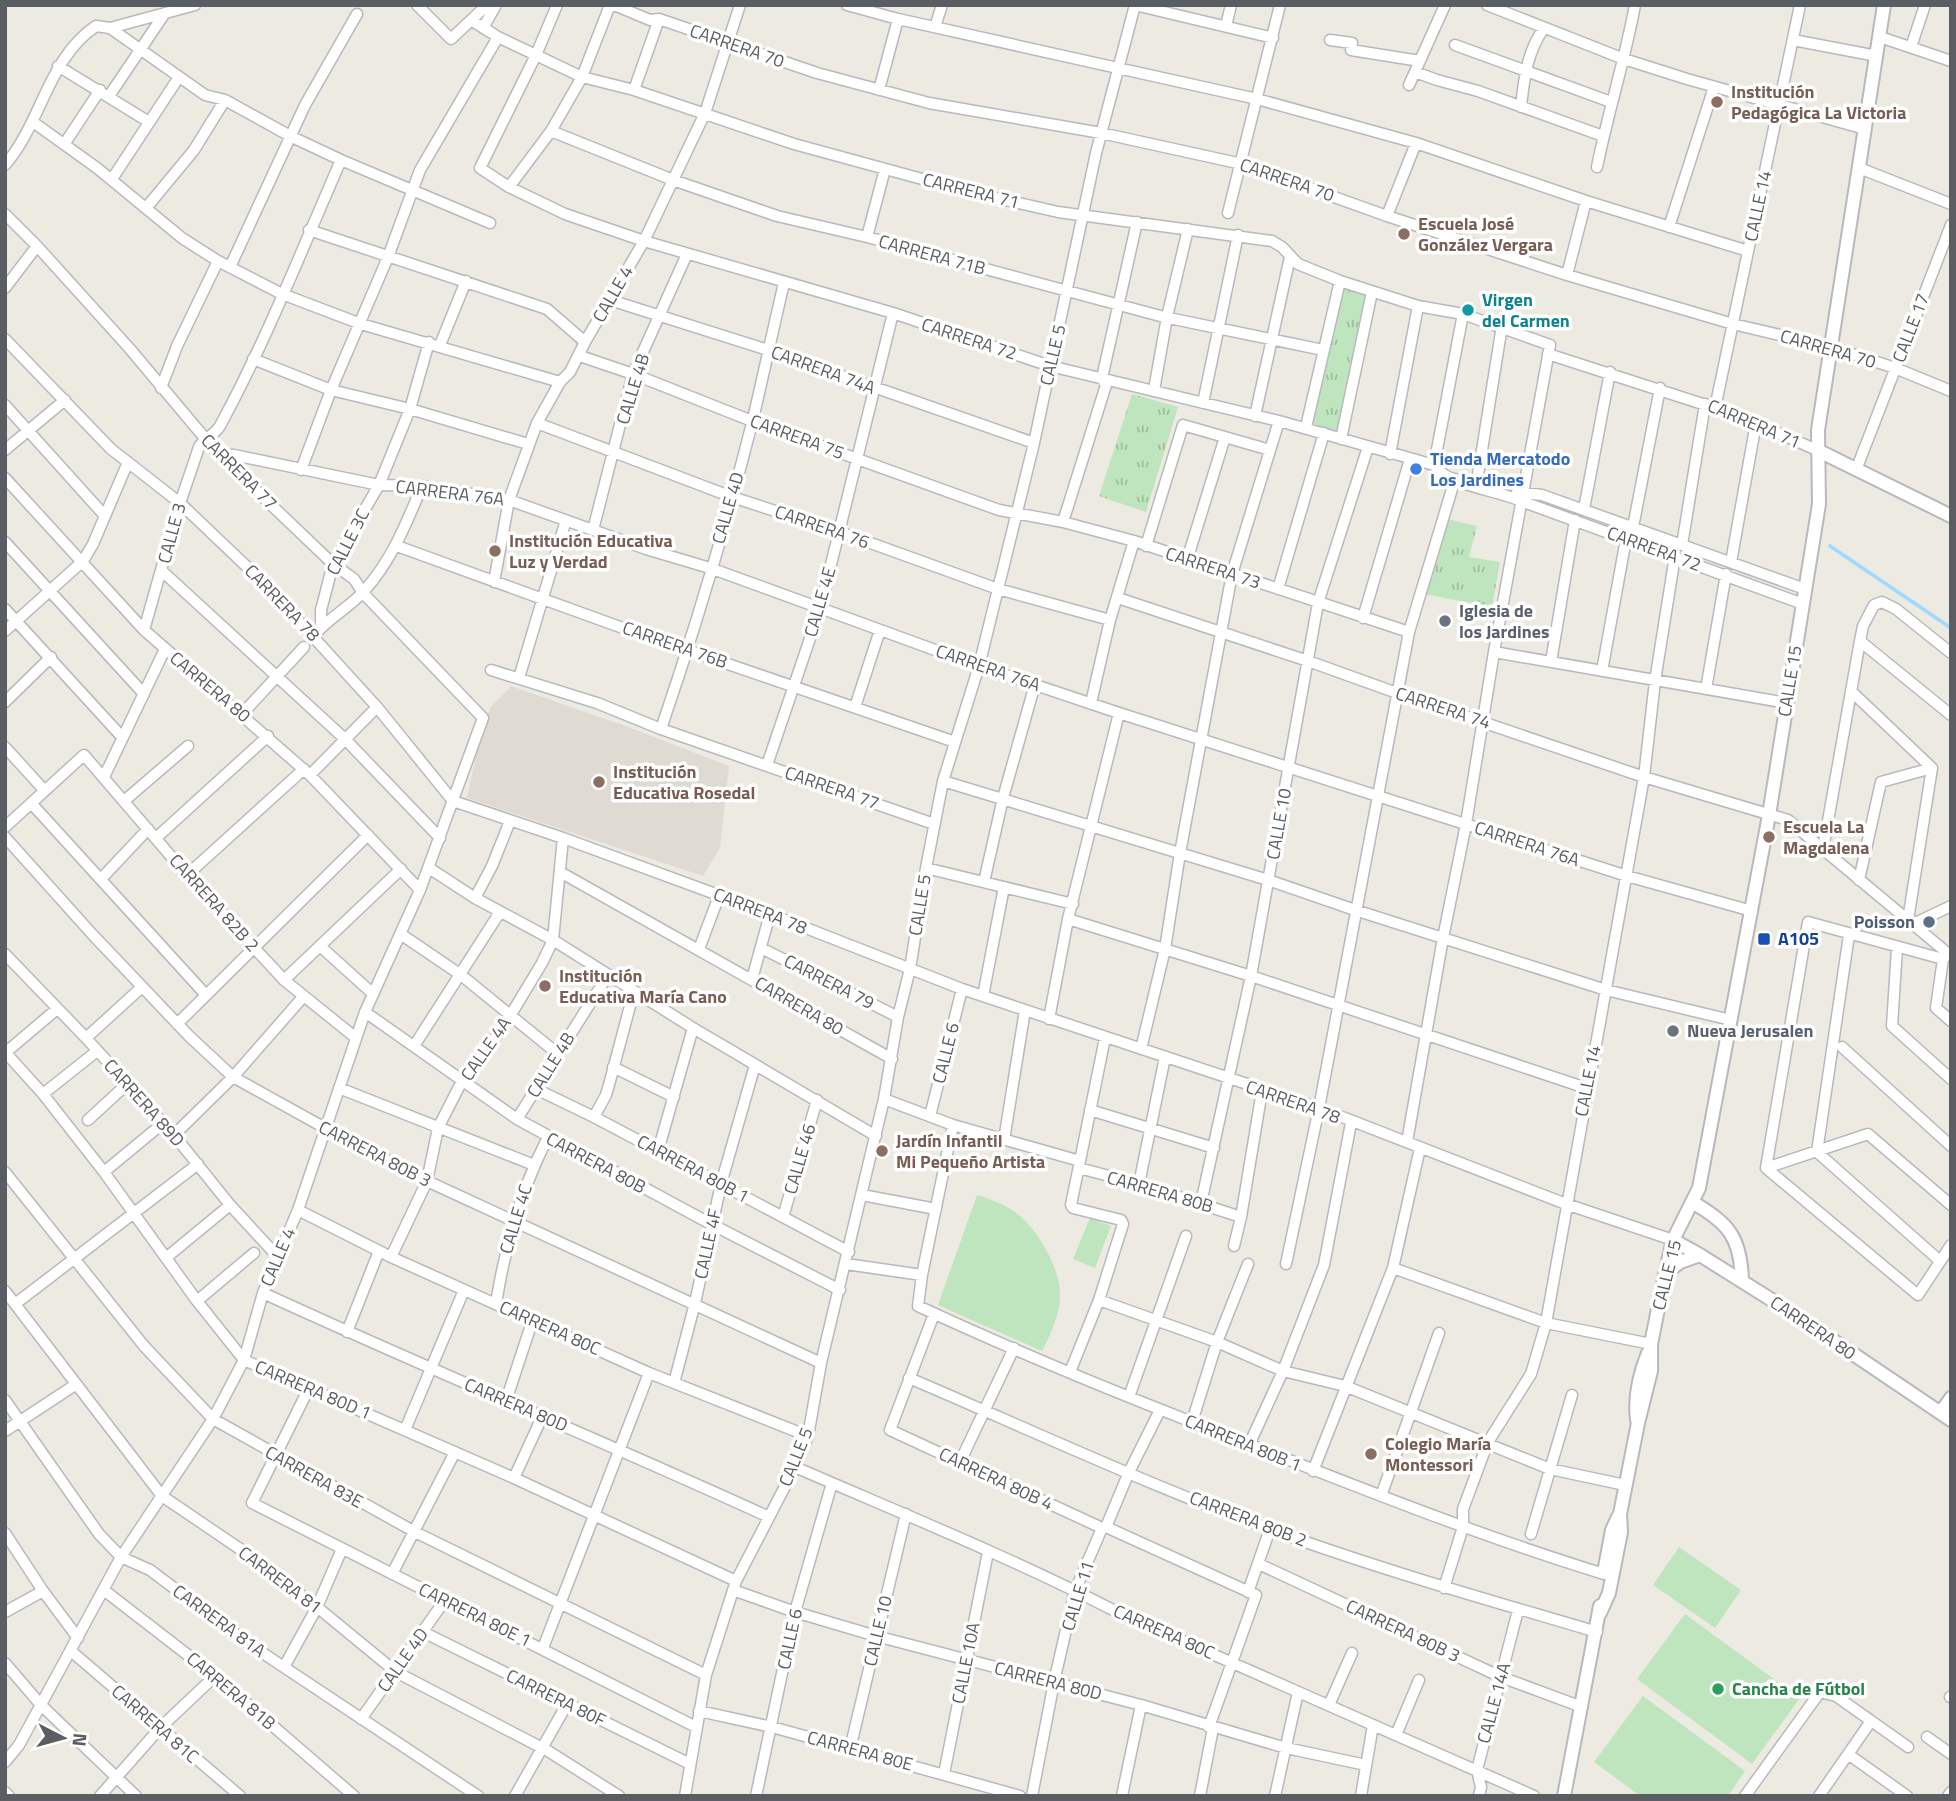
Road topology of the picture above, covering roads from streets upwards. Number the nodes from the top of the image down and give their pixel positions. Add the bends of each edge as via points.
1 (195, 5) edge
2 (417, 5) edge
3 (557, 5) edge
4 (612, 5) edge
5 (740, 5) edge
6 (847, 5) edge
7 (942, 5) edge
8 (1135, 5) edge
9 (1231, 5) edge
10 (1280, 5) edge
11 (1445, 5) edge
12 (1487, 5) edge
13 (1635, 5) edge
14 (1800, 5) edge
15 (1884, 5) edge
16 (1925, 5) edge
17 (488, 6) edge
18 (180, 7) edge
19 (1183, 10) edge
20 (165, 13) junction
21 (357, 14) dead end
22 (659, 19) junction
23 (898, 19) junction
24 (471, 20) junction
25 (1226, 26) junction
26 (935, 27) junction
27 (110, 28) junction
28 (483, 28) junction
29 (1544, 28) junction
30 (498, 37) junction
31 (1880, 37) junction
32 (1273, 38) junction
33 (1329, 40) dead end
34 (1793, 40) junction
35 (729, 44) junction
36 (1455, 45) dead end
37 (1911, 47) junction
38 (142, 50) junction
39 (536, 55) junction
40 (1877, 56) junction
41 (1624, 59) junction
42 (1951, 61) edge
43 (58, 66) junction
44 (1119, 66) junction
45 (1417, 66) junction
46 (1525, 71) junction
47 (582, 76) junction
48 (179, 77) junction
49 (1409, 85) dead end
50 (1714, 87) junction
51 (634, 90) junction
52 (879, 90) junction
53 (105, 93) junction
54 (1257, 99) junction
55 (225, 100) junction
56 (1611, 102) junction
57 (1780, 104) junction
58 (1521, 107) junction
59 (705, 113) junction
60 (33, 122) junction
61 (149, 122) junction
62 (1865, 129) junction
63 (551, 131) junction
64 (1101, 133) junction
65 (1603, 136) junction
66 (292, 137) junction
67 (65, 143) junction
68 (1416, 143) junction
69 (341, 160) junction
70 (1242, 163) junction
71 (5, 165) edge
72 (1597, 167) dead end
73 (1859, 168) junction
74 (885, 169) junction
75 (111, 179) junction
76 (674, 180) junction
77 (509, 187) junction
78 (412, 191) junction
79 (1586, 201) junction
80 (1951, 204) edge
81 (146, 208) junction
82 (1228, 213) dead end
83 (5, 214) edge
84 (1387, 215) junction
85 (1084, 216) junction
86 (1137, 222) junction
87 (490, 223) dead end
88 (1951, 225) edge
89 (1669, 227) junction
90 (1188, 229) junction
91 (309, 230) junction
92 (1238, 235) junction
93 (867, 237) junction
94 (644, 241) junction
95 (37, 246) junction
96 (1748, 251) junction
97 (687, 254) junction
98 (388, 257) junction
99 (1290, 257) junction
100 (218, 261) junction
101 (230, 267) junction
102 (1567, 275) junction
103 (466, 281) junction
104 (1340, 281) junction
105 (784, 283) junction
106 (5, 288) edge
107 (1068, 292) junction
108 (1372, 292) junction
109 (282, 294) junction
110 (610, 300) junction
111 (1118, 305) junction
112 (1418, 306) junction
113 (893, 313) junction
114 (1463, 314) junction
115 (659, 317) junction
116 (1167, 317) junction
117 (361, 324) junction
118 (1733, 324) junction
119 (1502, 326) junction
120 (1218, 328) junction
121 (5, 339) edge
122 (1270, 340) junction
123 (585, 342) junction
124 (434, 344) junction
125 (1831, 347) junction
126 (1549, 349) junction
127 (768, 350) junction
128 (1323, 350) junction
129 (580, 356) junction
130 (253, 359) junction
131 (1050, 366) junction
132 (1895, 368) junction
133 (1610, 372) junction
134 (633, 374) junction
135 (1102, 378) junction
136 (560, 382) junction
137 (161, 388) junction
138 (1660, 388) junction
139 (876, 389) junction
140 (331, 390) junction
141 (1154, 390) junction
142 (1951, 391) edge
143 (65, 400) junction
144 (1203, 403) junction
145 (5, 405) edge
146 (1710, 406) junction
147 (410, 409) junction
148 (1255, 416) junction
149 (752, 421) junction
150 (1279, 421) junction
151 (1756, 422) junction
152 (537, 424) junction
153 (1306, 427) junction
154 (28, 431) junction
155 (1324, 433) junction
156 (1225, 437) junction
157 (205, 439) junction
158 (1341, 439) junction
159 (1034, 443) junction
160 (528, 444) junction
161 (1368, 447) junction
162 (5, 450) edge
163 (1270, 450) junction
164 (1819, 451) junction
165 (614, 452) junction
166 (219, 454) junction
167 (1390, 454) junction
168 (856, 458) junction
169 (1410, 458) junction
170 (128, 462) junction
171 (1434, 465) junction
172 (301, 470) junction
173 (1856, 470) junction
174 (5, 478) edge
175 (1455, 479) junction
176 (379, 485) junction
177 (422, 486) junction
178 (1476, 487) junction
179 (732, 497) junction
180 (1522, 497) junction
181 (509, 500) junction
182 (180, 503) junction
183 (1584, 509) junction
184 (1016, 514) junction
185 (105, 516) junction
186 (1951, 516) edge
187 (566, 520) junction
188 (1575, 520) junction
189 (1063, 522) junction
190 (1633, 527) junction
191 (593, 530) junction
192 (840, 532) junction
193 (1626, 539) junction
194 (1134, 541) junction
195 (5, 542) edge
196 (1682, 545) junction
197 (397, 546) junction
198 (1146, 546) junction
199 (1675, 556) junction
200 (1187, 560) junction
201 (83, 561) junction
202 (1731, 562) junction
203 (333, 564) junction
204 (710, 568) junction
205 (162, 571) junction
206 (1232, 574) junction
207 (1726, 574) junction
208 (494, 582) junction
209 (998, 589) junction
210 (1278, 589) junction
211 (1805, 589) junction
212 (50, 590) junction
213 (363, 593) junction
214 (542, 598) junction
215 (1118, 598) junction
216 (1318, 603) junction
217 (1802, 604) junction
218 (5, 609) edge
219 (820, 609) junction
220 (1363, 618) junction
221 (1110, 620) junction
222 (16, 621) junction
223 (144, 630) junction
224 (880, 630) junction
225 (5, 631) edge
226 (318, 631) junction
227 (1222, 631) junction
228 (1409, 632) junction
229 (1860, 641) junction
230 (304, 647) dead end
231 (166, 649) junction
232 (688, 650) junction
233 (1494, 652) junction
234 (1951, 653) edge
235 (51, 657) junction
236 (1308, 660) junction
237 (1551, 662) junction
238 (979, 666) junction
239 (491, 670) dead end
240 (1602, 671) junction
241 (276, 677) junction
242 (519, 678) junction
243 (1655, 681) junction
244 (1035, 684) junction
245 (794, 685) junction
246 (1706, 689) junction
247 (1851, 691) junction
248 (1397, 693) junction
249 (144, 694) junction
250 (5, 702) edge
251 (1091, 703) junction
252 (1787, 703) junction
253 (377, 707) junction
254 (855, 707) junction
255 (1119, 713) junction
256 (242, 714) junction
257 (1951, 715) edge
258 (484, 718) joint
259 (1485, 722) junction
260 (661, 729) junction
261 (268, 736) junction
262 (122, 737) junction
263 (1203, 738) junction
264 (345, 739) junction
265 (955, 743) junction
266 (188, 746) dead end
267 (5, 747) edge
268 (767, 765) junction
269 (1289, 767) junction
270 (1933, 768) junction
271 (307, 772) junction
272 (104, 777) junction
273 (1644, 777) junction
274 (943, 781) junction
275 (44, 790) junction
276 (1378, 797) junction
277 (1003, 798) junction
278 (124, 801) junction
279 (453, 801) junction
280 (31, 803) junction
281 (1769, 815) junction
282 (8, 820) edge
283 (510, 821) junction
284 (934, 824) junction
285 (1466, 824) junction
286 (1091, 826) junction
287 (148, 829) junction
288 (369, 835) junction
289 (5, 837) edge
290 (156, 838) junction
291 (440, 838) junction
292 (563, 838) junction
293 (1824, 849) junction
294 (1180, 853) junction
295 (429, 868) junction
296 (926, 868) junction
297 (401, 869) junction
298 (560, 873) junction
299 (187, 875) junction
300 (1627, 876) junction
301 (101, 880) junction
302 (1268, 880) junction
303 (1859, 880) junction
304 (984, 882) junction
305 (1004, 887) junction
306 (420, 890) junction
307 (719, 896) junction
308 (475, 898) junction
309 (1073, 904) junction
310 (1951, 906) edge
311 (1355, 910) junction
312 (1752, 911) junction
313 (500, 912) junction
314 (770, 914) junction
315 (1068, 919) junction
316 (1910, 922) junction
317 (402, 935) junction
318 (1849, 935) junction
319 (1443, 938) junction
320 (553, 940) junction
321 (320, 946) junction
322 (254, 948) junction
323 (761, 948) junction
324 (1897, 948) junction
325 (699, 949) junction
326 (1165, 949) junction
327 (5, 954) edge
328 (1947, 956) edge
329 (910, 969) junction
330 (461, 975) junction
331 (608, 975) junction
332 (1251, 975) junction
333 (752, 979) junction
334 (284, 980) junction
335 (142, 987) junction
336 (961, 989) junction
337 (1606, 990) junction
338 (634, 991) junction
339 (372, 993) junction
340 (206, 995) junction
341 (982, 996) junction
342 (303, 997) junction
343 (1338, 1005) junction
344 (57, 1009) junction
345 (1025, 1010) junction
346 (365, 1012) junction
347 (511, 1013) junction
348 (898, 1017) junction
349 (1049, 1019) junction
350 (1731, 1020) junction
351 (1951, 1021) edge
352 (177, 1024) junction
353 (693, 1028) junction
354 (1427, 1035) junction
355 (86, 1038) junction
356 (356, 1038) junction
357 (1105, 1038) junction
358 (414, 1046) junction
359 (1842, 1047) dead end
360 (1141, 1049) junction
361 (97, 1051) junction
362 (6, 1053) edge
363 (558, 1054) junction
364 (1165, 1057) junction
365 (892, 1059) junction
366 (755, 1065) junction
367 (613, 1068) junction
368 (233, 1077) junction
369 (1951, 1079) edge
370 (1229, 1080) junction
371 (462, 1081) junction
372 (126, 1085) junction
373 (340, 1088) junction
374 (1586, 1088) junction
375 (536, 1089) junction
376 (1262, 1091) junction
377 (43, 1094) junction
378 (674, 1097) junction
379 (884, 1099) junction
380 (817, 1100) junction
381 (1319, 1108) junction
382 (1090, 1110) junction
383 (594, 1116) junction
384 (930, 1116) junction
385 (517, 1119) junction
386 (88, 1120) dead end
387 (1352, 1123) junction
388 (162, 1124) junction
389 (953, 1125) junction
390 (1149, 1127) junction
391 (324, 1128) junction
392 (438, 1128) junction
393 (174, 1135) junction
394 (876, 1136) junction
395 (548, 1137) junction
396 (1003, 1140) junction
397 (1407, 1142) junction
398 (1951, 1146) edge
399 (1420, 1148) junction
400 (1214, 1149) junction
401 (658, 1151) junction
402 (1817, 1152) junction
403 (198, 1164) junction
404 (534, 1165) junction
405 (1080, 1165) junction
406 (1766, 1168) junction
407 (5, 1172) edge
408 (104, 1172) junction
409 (427, 1181) junction
410 (721, 1184) junction
411 (1139, 1184) junction
412 (862, 1195) junction
413 (1692, 1202) junction
414 (1201, 1203) junction
415 (1566, 1204) junction
416 (230, 1205) junction
417 (1951, 1205) edge
418 (936, 1209) junction
419 (298, 1210) junction
420 (135, 1214) junction
421 (1241, 1216) junction
422 (783, 1217) junction
423 (513, 1221) junction
424 (711, 1224) junction
425 (1186, 1236) dead end
426 (1673, 1240) junction
427 (1951, 1245) edge
428 (1234, 1246) dead end
429 (379, 1251) junction
430 (849, 1252) junction
431 (254, 1254) dead end
432 (1700, 1255) junction
433 (167, 1256) junction
434 (278, 1256) junction
435 (391, 1257) junction
436 (74, 1258) junction
437 (1940, 1261) junction
438 (846, 1264) junction
439 (1248, 1264) dead end
440 (1286, 1264) dead end
441 (1393, 1268) junction
442 (1665, 1274) junction
443 (922, 1275) junction
444 (1742, 1281) junction
445 (464, 1290) junction
446 (840, 1290) junction
447 (5, 1291) edge
448 (263, 1293) junction
449 (1099, 1300) junction
450 (197, 1301) junction
451 (695, 1303) junction
452 (15, 1304) junction
453 (496, 1304) junction
454 (934, 1314) junction
455 (533, 1319) junction
456 (1157, 1320) junction
457 (1546, 1323) junction
458 (347, 1332) junction
459 (1439, 1334) dead end
460 (1217, 1342) junction
461 (1651, 1345) junction
462 (1014, 1349) junction
463 (244, 1360) junction
464 (821, 1363) junction
465 (430, 1369) junction
466 (1283, 1371) junction
467 (1070, 1372) junction
468 (649, 1373) junction
469 (909, 1378) junction
470 (674, 1383) junction
471 (75, 1385) junction
472 (1345, 1386) junction
473 (309, 1388) junction
474 (1572, 1395) dead end
475 (1129, 1397) junction
476 (1951, 1398) edge
477 (5, 1400) edge
478 (506, 1401) junction
479 (984, 1410) junction
480 (1160, 1410) junction
481 (1411, 1412) junction
482 (1946, 1416) edge
483 (542, 1417) junction
484 (213, 1419) junction
485 (1192, 1422) junction
486 (20, 1423) junction
487 (405, 1430) junction
488 (5, 1431) edge
489 (808, 1436) junction
490 (1488, 1442) junction
491 (1249, 1445) junction
492 (620, 1449) junction
493 (455, 1452) junction
494 (275, 1455) junction
495 (960, 1462) junction
496 (795, 1467) junction
497 (1550, 1469) junction
498 (1313, 1471) junction
499 (1129, 1472) junction
500 (514, 1478) junction
501 (832, 1483) junction
502 (1625, 1485) junction
503 (162, 1496) junction
504 (1381, 1496) junction
505 (906, 1514) junction
506 (1620, 1514) junction
507 (595, 1516) junction
508 (769, 1517) junction
509 (1104, 1527) junction
510 (1463, 1527) junction
511 (1270, 1529) junction
512 (415, 1532) junction
513 (5, 1533) edge
514 (1531, 1534) dead end
515 (342, 1549) junction
516 (988, 1552) junction
517 (121, 1557) junction
518 (1259, 1564) junction
519 (392, 1574) junction
520 (1604, 1574) junction
521 (734, 1586) junction
522 (1444, 1588) junction
523 (43, 1591) junction
524 (105, 1591) junction
525 (1075, 1591) junction
526 (1252, 1594) junction
527 (444, 1600) junction
528 (561, 1603) junction
529 (317, 1607) junction
530 (1518, 1611) junction
531 (5, 1612) edge
532 (795, 1612) junction
533 (1600, 1613) junction
534 (423, 1632) junction
535 (1597, 1632) junction
536 (876, 1636) junction
537 (78, 1638) junction
538 (542, 1648) junction
539 (71, 1651) junction
540 (1352, 1653) dead end
541 (967, 1661) junction
542 (5, 1663) edge
543 (1232, 1663) junction
544 (284, 1667) junction
545 (396, 1672) junction
546 (706, 1675) junction
547 (9, 1676) edge
548 (215, 1676) junction
549 (1501, 1677) junction
550 (1419, 1680) dead end
551 (1054, 1682) junction
552 (1298, 1692) junction
553 (41, 1704) junction
554 (567, 1704) junction
555 (1141, 1705) junction
556 (1329, 1705) junction
557 (1582, 1707) junction
558 (699, 1711) junction
559 (361, 1719) junction
560 (1871, 1721) junction
561 (1373, 1725) junction
562 (696, 1727) junction
563 (772, 1727) junction
564 (1211, 1727) junction
565 (160, 1728) junction
566 (1396, 1735) junction
567 (1927, 1737) dead end
568 (541, 1747) junction
569 (1908, 1747) dead end
570 (1286, 1748) junction
571 (850, 1749) junction
572 (1848, 1754) junction
573 (1951, 1754) edge
574 (5, 1762) edge
575 (690, 1764) junction
576 (1366, 1765) junction
577 (1476, 1770) junction
578 (944, 1774) junction
579 (116, 1776) junction
580 (5, 1792) edge
581 (1566, 1793) edge
582 (1750, 1794) edge
583 (353, 1795) edge
584 (9, 1796) edge
585 (100, 1796) edge
586 (136, 1796) edge
587 (240, 1796) edge
588 (478, 1796) edge
589 (515, 1796) edge
590 (619, 1796) edge
591 (685, 1796) edge
592 (756, 1796) edge
593 (1020, 1796) edge
594 (1032, 1796) edge
595 (1122, 1796) edge
596 (1200, 1796) edge
597 (1275, 1796) edge
598 (1361, 1796) edge
599 (1479, 1796) edge
600 (1534, 1796) edge
601 (1819, 1796) edge
602 (1907, 1796) edge

1 - 18 street
2 - 24 street via 451,39
3 - 39 street
4 - 22 street, CARRERA 70 via 650,20
4 - 47 street
5 - 35 street, CALLE 4
6 - 23 street
7 - 26 street
8 - 19 street
8 - 44 street, CALLE 5
9 - 25 street
10 - 32 street
11 - 45 street
12 - 29 street
13 - 41 street
14 - 34 street, CALLE 14
15 - 31 street, CALLE 15
16 - 37 street
17 - 24 street
17 - 28 street
18 - 20 street
19 - 25 street
20 - 27 street
20 - 38 street
21 - 66 street
22 - 35 street, CARRERA 70
22 - 51 street
23 - 26 street
23 - 52 street
24 - 28 street, CARRERA 71
25 - 32 street
26 - 44 street
27 - 38 street
27 - 43 street via 96,26 82,36
28 - 30 street, CARRERA 71
29 - 41 street
29 - 46 street
30 - 39 street, CARRERA 71
30 - 78 street via 433,145
31 - 37 street
31 - 40 street, CALLE 15
32 - 54 street
33 - 45 street via 1352,43 1351,50
34 - 40 street
34 - 57 street, CALLE 14
35 - 52 street, CARRERA 70
35 - 59 street, CALLE 4
36 - 46 street
37 - 42 street
38 - 48 street
38 - 53 street
39 - 47 street, CARRERA 71
39 - 77 street, CARRERA 72 via 480,168
40 - 62 street, CALLE 15
41 - 50 street
41 - 56 street
43 - 53 street
43 - 60 street
44 - 54 street
44 - 64 street, CALLE 5
45 - 49 street
45 - 58 street
46 - 56 street
46 - 58 street
47 - 51 street, CARRERA 71
47 - 63 street
48 - 55 street via 205,94
48 - 61 street
50 - 57 street
50 - 89 street
51 - 59 street, CARRERA 71
52 - 64 street, CARRERA 70
53 - 61 street
53 - 67 street
54 - 68 street
54 - 70 street
55 - 66 street
55 - 81 street via 194,150
56 - 65 street
57 - 62 street
57 - 96 street, CALLE 14
58 - 65 street
59 - 74 street, CARRERA 71 via 776,139
59 - 76 street, CALLE 4
60 - 67 street
60 - 71 street
61 - 75 street
62 - 73 street, CALLE 15
63 - 76 street, CARRERA 71B
63 - 77 street
64 - 70 street, CARRERA 70
64 - 85 street, CALLE 5
65 - 72 street
66 - 69 street
66 - 101 street
67 - 75 street
68 - 79 street
68 - 84 street
69 - 78 street
69 - 91 street, CALLE 3
70 - 82 street
70 - 84 street, CARRERA 70
73 - 80 street
73 - 125 street, CALLE 15
74 - 85 street, CARRERA 71
74 - 93 street
75 - 81 street
76 - 93 street, CARRERA 71B via 777,216
76 - 94 street, CALLE 4
77 - 94 street, CARRERA 72 via 565,214
78 - 87 street
78 - 98 street
79 - 89 street
79 - 102 street
81 - 100 street
83 - 95 street, CARRERA 77
84 - 102 street, CARRERA 70
85 - 86 street, CARRERA 71
85 - 107 street, CALLE 5
86 - 90 street, CARRERA 71
86 - 111 street
88 - 132 street, CALLE 17
89 - 96 street
90 - 92 street, CARRERA 71
90 - 116 street
91 - 98 street
91 - 109 street, CALLE 3
92 - 99 street, CARRERA 71 via 1272,241
92 - 120 street
93 - 107 street, CARRERA 71B
94 - 97 street, CARRERA 72
94 - 110 street, CALLE 4
95 - 106 street
95 - 137 street, CARRERA 77
96 - 118 street, CALLE 14
97 - 105 street, CARRERA 72
97 - 115 street, CALLE 4B
98 - 103 street
98 - 117 street
99 - 104 street, CARRERA 71
99 - 122 street
100 - 101 street
100 - 137 street
101 - 109 street
102 - 118 street, CARRERA 70
103 - 123 street via 547,309
103 - 124 street, CALLE 3C
104 - 108 street, CARRERA 71
104 - 128 street
105 - 113 street, CARRERA 72
105 - 127 street, CALLE 4D
107 - 111 street, CARRERA 71B
107 - 131 street, CALLE 5
108 - 112 street, CARRERA 71
108 - 158 street
109 - 117 street
109 - 130 street, CALLE 3
110 - 115 street, CARRERA 74A
110 - 123 street, CALLE 4
111 - 116 street, CARRERA 71B
111 - 135 street
112 - 114 street, CARRERA 71
112 - 167 street
113 - 131 street, CARRERA 72
113 - 139 street, CALLE 4E
114 - 119 street, CARRERA 71
114 - 171 street
115 - 127 street, CARRERA 74A
115 - 134 street, CALLE 4B
116 - 120 street, CARRERA 71B
116 - 141 street
117 - 124 street
117 - 140 street
118 - 125 street, CARRERA 70
118 - 146 street, CALLE 14
119 - 126 street, CARRERA 71
119 - 178 street
120 - 122 street, CARRERA 71B
120 - 144 street
121 - 143 street, CARRERA 78
122 - 128 street, CARRERA 71B
122 - 148 street
123 - 129 street, CALLE 4
124 - 136 street
124 - 147 street, CALLE 3C
125 - 132 street, CARRERA 70
125 - 164 street, CALLE 15
126 - 133 street, CARRERA 71
126 - 180 street
127 - 139 street, CARRERA 74A
127 - 149 street, CALLE 4D
128 - 153 street
129 - 134 street, CARRERA 75
129 - 136 street, CALLE 4
130 - 140 street
130 - 157 street, CALLE 3 via 220,428
131 - 135 street, CARRERA 72
131 - 159 street, CALLE 5
132 - 142 street, CARRERA 70
132 - 173 street, CALLE 17
133 - 138 street, CARRERA 71
133 - 183 street
134 - 149 street, CARRERA 75
134 - 165 street, CALLE 4B
135 - 141 street, CARRERA 72
135 - 189 street via 1106,385
136 - 152 street, CALLE 4
137 - 157 street, CARRERA 77
138 - 146 street, CARRERA 71
138 - 190 street
139 - 159 street, CARRERA 74A
139 - 168 street, CALLE 4E
140 - 147 street
140 - 172 street
141 - 144 street, CARRERA 72
143 - 154 street
143 - 170 street, CARRERA 78
144 - 148 street, CARRERA 72
145 - 154 street
146 - 151 street, CARRERA 71
146 - 196 street, CALLE 14
147 - 160 street
147 - 176 street, CALLE 3C
148 - 150 street, CARRERA 72
149 - 168 street, CARRERA 75
149 - 179 street, CALLE 4D
150 - 153 street, CARRERA 72
150 - 163 street
151 - 164 street, CARRERA 71
151 - 202 street
152 - 160 street, CALLE 4
152 - 165 street, CARRERA 76
153 - 155 street, CARRERA 72
154 - 162 street
154 - 185 street
155 - 158 street, CARRERA 72
155 - 210 street
156 - 163 street
156 - 198 street via 1182,425
156 - 200 street
157 - 166 street, CARRERA 77
157 - 182 street, CALLE 3
158 - 161 street, CARRERA 72
159 - 184 street, CALLE 5
160 - 181 street, CALLE 4
161 - 167 street, CARRERA 72
161 - 216 street, CALLE 10
163 - 206 street
164 - 173 street, CARRERA 71
164 - 211 street, CALLE 15 via 1820,494
165 - 179 street, CARRERA 76
165 - 191 street, CALLE 4B
166 - 172 street, CARRERA 76A
166 - 203 street, CARRERA 77
167 - 169 street, CARRERA 72
168 - 184 street, CARRERA 75
168 - 192 street, CALLE 4E
169 - 171 street, CARRERA 72
169 - 220 street
170 - 182 street, CARRERA 78
170 - 185 street
171 - 175 street, CARRERA 72
172 - 176 street, CARRERA 76A
173 - 186 street, CARRERA 71
174 - 201 street, CARRERA 80
175 - 178 street, CARRERA 72
175 - 228 street
176 - 177 street, CARRERA 76A
176 - 203 street, CALLE 3C
177 - 181 street, CARRERA 76A
177 - 197 street
178 - 180 street, CARRERA 72
179 - 192 street, CARRERA 76
179 - 204 street, CALLE 4D
180 - 183 street, CARRERA 72 via 1542,495
180 - 188 street, CARRERA 72
180 - 233 street
181 - 187 street, CARRERA 76A
181 - 208 street, CALLE 4
182 - 205 street, CALLE 3
182 - 226 street, CARRERA 78
183 - 190 street, CARRERA 72
184 - 189 street, CARRERA 73
184 - 209 street, CALLE 5
185 - 201 street
187 - 191 street, CARRERA 76A
187 - 214 street
188 - 193 street, CARRERA 72
188 - 237 street
189 - 194 street, CARRERA 73
190 - 196 street, CARRERA 72
191 - 204 street, CARRERA 76A
192 - 209 street, CARRERA 76
192 - 219 street, CALLE 4E
193 - 199 street, CARRERA 72
193 - 240 street
194 - 198 street, CARRERA 73
194 - 215 street
195 - 212 street
196 - 202 street, CARRERA 72
197 - 208 street, CARRERA 76B
197 - 213 street
198 - 200 street, CARRERA 73
199 - 207 street, CARRERA 72
199 - 243 street, CALLE 14
200 - 206 street, CARRERA 73
201 - 212 street
201 - 223 street, CARRERA 80
202 - 211 street, CARRERA 72
203 - 213 street, CARRERA 77 via 354,579
203 - 226 street, CALLE 3C
204 - 219 street, CARRERA 76A
204 - 232 street, CALLE 4D
205 - 223 street, CALLE 3
205 - 241 street
206 - 210 street, CARRERA 73
206 - 227 street
207 - 217 street, CARRERA 72
207 - 246 street
208 - 214 street, CARRERA 76B
209 - 221 street, CARRERA 76
209 - 238 street, CALLE 5
210 - 216 street, CARRERA 73
211 - 217 street, CALLE 15
212 - 222 street
212 - 249 street
213 - 226 street
213 - 258 street, CARRERA 77
214 - 232 street, CARRERA 76B
214 - 242 street
215 - 221 street
215 - 227 street, CARRERA 74
216 - 220 street, CARRERA 73
216 - 236 street, CALLE 10
217 - 252 street, CALLE 15
218 - 222 street
219 - 224 street, CARRERA 76A
219 - 245 street, CALLE 4E
220 - 228 street, CARRERA 73
221 - 251 street
222 - 225 street
222 - 235 street
223 - 231 street, CARRERA 80
224 - 238 street, CARRERA 76A
224 - 254 street
226 - 253 street, CARRERA 78
227 - 236 street, CARRERA 74
227 - 263 street
228 - 248 street
229 - 234 street via 1874,605 1882,602
229 - 247 street
229 - 257 street
230 - 241 street
231 - 249 street
231 - 256 street, CARRERA 80
232 - 245 street, CARRERA 76B
232 - 260 street, CALLE 4D
233 - 237 street
233 - 259 street
235 - 250 street
235 - 262 street
236 - 248 street, CARRERA 74
236 - 269 street, CALLE 10
237 - 240 street
238 - 244 street, CARRERA 76A
238 - 265 street, CALLE 5
239 - 242 street, CARRERA 77
240 - 243 street
241 - 256 street
241 - 264 street
242 - 260 street, CARRERA 77
243 - 246 street
243 - 273 street, CALLE 14
244 - 251 street, CARRERA 76A
244 - 277 street
245 - 254 street, CARRERA 76B
245 - 268 street, CALLE 4E
246 - 252 street
247 - 270 street
247 - 293 street
248 - 259 street, CARRERA 74
248 - 276 street
249 - 262 street
251 - 255 street, CARRERA 76A
252 - 281 street, CALLE 15
253 - 264 street
253 - 279 street, CARRERA 78
254 - 265 street, CARRERA 76B
255 - 263 street, CARRERA 76A
255 - 286 street
256 - 261 street, CARRERA 80
258 - 279 street, CALLE 4
259 - 273 street, CARRERA 74
259 - 285 street
260 - 268 street, CARRERA 77
261 - 271 street, CARRERA 80
261 - 290 street
262 - 272 street
263 - 269 street, CARRERA 76A
263 - 294 street
264 - 271 street
264 - 291 street
265 - 274 street, CALLE 5
266 - 278 street
267 - 275 street
268 - 284 street, CARRERA 77
269 - 276 street, CARRERA 76A
269 - 302 street, CALLE 10
270 - 303 street via 1881,782
270 - 316 street
271 - 288 street, CARRERA 80
271 - 299 street
272 - 275 street, CARRERA 82B 2 via 85,755
272 - 278 street, CARRERA 82B 2
273 - 281 street, CARRERA 74
273 - 300 street, CALLE 14
274 - 277 street
274 - 284 street, CALLE 5
275 - 280 street
276 - 285 street, CARRERA 76A
276 - 311 street
277 - 286 street
277 - 304 street
278 - 287 street, CARRERA 82B 2
279 - 283 street, CARRERA 78
279 - 291 street, CALLE 4
280 - 282 street
280 - 301 street
281 - 293 street, CARRERA 74 via 1788,820
281 - 312 street, CALLE 15
283 - 292 street, CARRERA 78
283 - 308 street
284 - 296 street, CALLE 5
285 - 300 street, CARRERA 76A
285 - 319 street
286 - 294 street
286 - 309 street
287 - 290 street, CARRERA 82B 2
287 - 301 street
288 - 297 street, CARRERA 80
288 - 322 street
289 - 335 street, CARRERA 80B 3
290 - 299 street, CARRERA 82B 2
291 - 295 street, CALLE 4
292 - 298 street, CALLE 4A
292 - 307 street, CARRERA 78
293 - 303 street, CARRERA 74
294 - 302 street
294 - 326 street
295 - 306 street, CALLE 4
295 - 308 street
296 - 304 street
296 - 329 street, CALLE 5
297 - 306 street, CARRERA 80
297 - 321 street
298 - 320 street, CALLE 4A
298 - 325 street, CARRERA 80
299 - 322 street, CARRERA 82B 2
300 - 312 street, CARRERA 76A
300 - 337 street, CALLE 14
301 - 340 street
302 - 311 street
302 - 332 street, CALLE 10
303 - 316 street, CARRERA 74
304 - 305 street
305 - 309 street
305 - 341 street
306 - 317 street, CALLE 4
307 - 314 street, CARRERA 78
307 - 325 street
308 - 313 street
309 - 315 street
310 - 316 street
311 - 319 street
311 - 343 street
312 - 350 street, CALLE 15
313 - 320 street
313 - 330 street
314 - 323 street
314 - 329 street, CARRERA 78
315 - 326 street
315 - 349 street
316 - 328 street, CARRERA 74
317 - 330 street
317 - 339 street, CALLE 4
318 - 324 street
318 - 402 street
318 - 406 street via 1808,922
319 - 337 street
319 - 354 street
320 - 331 street
320 - 347 street, CALLE 4A
321 - 334 street
321 - 339 street
322 - 334 street, CARRERA 82B 2
322 - 340 street
323 - 333 street
323 - 348 street, CARRERA 79
324 - 328 street
324 - 369 street via 1892,1026
325 - 333 street, CARRERA 80
326 - 332 street
326 - 360 street
327 - 344 street, CARRERA 89D
328 - 351 street via 1936,1008
329 - 336 street, CARRERA 78
329 - 348 street, CALLE 5
330 - 347 street
330 - 358 street
331 - 338 street
331 - 363 street, CALLE 4B
332 - 343 street
332 - 370 street, CALLE 10
333 - 365 street, CARRERA 80
334 - 342 street, CARRERA 82B 2
335 - 352 street, CARRERA 80B 3
335 - 355 street
336 - 341 street, CARRERA 78
336 - 384 street, CALLE 6
337 - 350 street
337 - 374 street, CALLE 14
338 - 353 street
338 - 367 street
339 - 346 street, CALLE 4
340 - 352 street
341 - 345 street, CARRERA 78
342 - 356 street, CARRERA 82B 2
342 - 368 street
343 - 354 street
343 - 381 street
344 - 355 street, CARRERA 89D
344 - 362 street
345 - 349 street, CARRERA 78
345 - 396 street
346 - 356 street, CALLE 4
346 - 358 street, CARRERA 80B
347 - 363 street
347 - 371 street, CALLE 4A
348 - 365 street, CALLE 5
349 - 357 street, CARRERA 78
350 - 413 street, CALLE 15 via 1699,1188
352 - 368 street, CARRERA 80B 3
353 - 366 street
353 - 378 street
354 - 374 street
354 - 397 street
355 - 361 street, CARRERA 89D
356 - 373 street, CALLE 4
357 - 360 street, CARRERA 78
357 - 382 street
358 - 371 street, CARRERA 80B
359 - 398 street
360 - 364 street, CARRERA 78
361 - 372 street, CARRERA 89D
361 - 377 street
362 - 377 street, CARRERA 80D 1
363 - 375 street, CALLE 4B
364 - 370 street, CARRERA 78
364 - 390 street
365 - 379 street, CALLE 5
366 - 380 street
366 - 410 street, CALLE 4F
367 - 378 street
367 - 383 street
368 - 391 street, CARRERA 80B 3
368 - 393 street
370 - 376 street, CARRERA 78
370 - 400 street, CALLE 10
371 - 385 street, CARRERA 80B
371 - 392 street, CALLE 4A
372 - 386 street
372 - 388 street, CARRERA 89D
373 - 391 street, CALLE 4
373 - 392 street
374 - 415 street, CALLE 14
375 - 383 street, CARRERA 80B 1
375 - 385 street, CALLE 4B
376 - 381 street, CARRERA 78
376 - 421 street
377 - 408 street, CARRERA 80D 1
378 - 401 street
379 - 384 street, CARRERA 80B
379 - 394 street, CALLE 5
380 - 394 street
380 - 422 street, CALLE 46
381 - 387 street, CARRERA 78
381 - 440 street
382 - 390 street
382 - 405 street
383 - 401 street, CARRERA 80B 1
384 - 389 street, CARRERA 80B
385 - 395 street, CARRERA 80B
387 - 397 street, CARRERA 78
387 - 466 street via 1324,1265
388 - 393 street, CARRERA 89D
388 - 408 street
389 - 396 street, CARRERA 80B
389 - 418 street
390 - 400 street
390 - 411 street
391 - 409 street, CARRERA 80B 3
391 - 419 street, CALLE 4
392 - 404 street
392 - 409 street, CALLE 4A
393 - 403 street, CARRERA 89D
394 - 412 street, CALLE 5
395 - 404 street, CALLE 4C
395 - 424 street, CARRERA 80B
396 - 405 street, CARRERA 80B
397 - 399 street, CARRERA 78
399 - 415 street, CARRERA 78
399 - 441 street
400 - 414 street, CALLE 10
401 - 410 street, CARRERA 80B 1
402 - 406 street
402 - 417 street via 1868,1134
402 - 437 street
403 - 416 street, CARRERA 89D
403 - 420 street
404 - 423 street, CALLE 4C
405 - 411 street, CARRERA 80B
405 - 449 street via 1071,1207 1123,1224
406 - 437 street via 1918,1295
407 - 436 street, CARRERA 83E
408 - 420 street, CARRERA 80D 1
409 - 423 street, CARRERA 80B 3
409 - 435 street, CALLE 4A
410 - 422 street, CARRERA 80B 1
410 - 424 street, CALLE 4F
411 - 414 street, CARRERA 80B
412 - 418 street
412 - 430 street, CALLE 5
413 - 426 street, CALLE 15
413 - 444 street via 1716,1215 1733,1235
414 - 421 street, CARRERA 80B
415 - 426 street, CARRERA 78
415 - 457 street, CALLE 14
416 - 433 street
416 - 434 street, CARRERA 89D
418 - 443 street
419 - 429 street, CARRERA 80C
419 - 434 street, CALLE 4
420 - 433 street, CARRERA 80D 1
420 - 436 street
421 - 428 street
422 - 430 street, CARRERA 80B 1
423 - 451 street, CARRERA 80B 3
423 - 453 street, CALLE 4C
424 - 446 street, CARRERA 80B
424 - 451 street, CALLE 4F
425 - 456 street
426 - 432 street, CARRERA 80
426 - 442 street, CALLE 15
427 - 437 street
429 - 435 street, CARRERA 80C
429 - 458 street
430 - 438 street, CALLE 5
431 - 450 street
432 - 442 street
432 - 444 street, CARRERA 80
433 - 450 street, CARRERA 80D 1
434 - 448 street, CALLE 4
435 - 445 street, CARRERA 80C
436 - 452 street
436 - 484 street, CARRERA 83E via 144,1346
438 - 443 street
438 - 446 street, CALLE 5
439 - 460 street
441 - 457 street
441 - 472 street
442 - 461 street, CALLE 15
443 - 454 street via 918,1306
444 - 482 street, CARRERA 80
445 - 453 street, CARRERA 80C
445 - 465 street
446 - 464 street, CALLE 5
447 - 452 street, CARRERA 81
448 - 458 street, CARRERA 80D
448 - 463 street, CALLE 4
449 - 456 street
449 - 467 street
450 - 463 street, CARRERA 80D 1
451 - 464 street, CARRERA 80B 3
451 - 470 street, CALLE 4F
452 - 471 street, CARRERA 81
453 - 455 street, CARRERA 80C
454 - 462 street, CARRERA 80B 1
454 - 469 street
455 - 468 street, CARRERA 80C
455 - 478 street
456 - 460 street
456 - 475 street
457 - 461 street
457 - 490 street, CALLE 14 via 1531,1374
458 - 465 street, CARRERA 80D
459 - 481 street
460 - 466 street
460 - 485 street
461 - 502 street, CALLE 15 via 1635,1401 1637,1423
462 - 467 street, CARRERA 80B 1
462 - 479 street
463 - 473 street, CARRERA 80D 1
463 - 484 street, CALLE 4
464 - 489 street, CALLE 5
465 - 478 street, CARRERA 80D
465 - 487 street
466 - 472 street
466 - 491 street
467 - 475 street, CARRERA 80B 1
468 - 470 street, CARRERA 80C
468 - 492 street
469 - 479 street, CARRERA 80B 2
469 - 495 street, CARRERA 80B 4 via 890,1430
470 - 489 street, CARRERA 80C
471 - 486 street
471 - 503 street, CARRERA 81
472 - 481 street
472 - 498 street
473 - 487 street, CARRERA 80D 1
473 - 494 street
474 - 497 street
475 - 480 street, CARRERA 80B 1
476 - 482 street
477 - 486 street, CARRERA 81A
478 - 483 street, CARRERA 80D
479 - 495 street
479 - 499 street, CARRERA 80B 2
480 - 485 street, CARRERA 80B 1
480 - 499 street, CALLE 11
481 - 490 street
481 - 504 street
483 - 492 street, CARRERA 80D
483 - 500 street
484 - 494 street, CARRERA 83E
484 - 503 street, CALLE 4
485 - 491 street, CARRERA 80B 1
486 - 488 street
486 - 517 street, CARRERA 81A via 99,1534
487 - 493 street, CARRERA 80D 1
489 - 496 street, CALLE 5
490 - 497 street
490 - 510 street, CALLE 14 via 1464,1509
491 - 498 street, CARRERA 80B 1
492 - 507 street
492 - 508 street, CARRERA 80D
493 - 500 street, CARRERA 80D 1
493 - 512 street
494 - 512 street, CARRERA 83E
494 - 515 street, CARRERA 80E 1 via 252,1503
495 - 509 street, CARRERA 80B 4
496 - 501 street, CARRERA 80C
496 - 508 street, CALLE 5
497 - 502 street
497 - 514 street
498 - 504 street, CARRERA 80B 1
499 - 509 street, CALLE 11
499 - 511 street, CARRERA 80B 2
500 - 507 street, CARRERA 80D 1
501 - 505 street, CARRERA 80C
501 - 532 street, CALLE 6
502 - 506 street, CALLE 15
503 - 517 street, CALLE 4
503 - 529 street, CARRERA 81
504 - 510 street, CARRERA 80B 1
505 - 516 street, CARRERA 80C
505 - 536 street, CALLE 10
506 - 520 street, CALLE 15 via 1612,1530
506 - 533 street, CALLE 15 via 1609,1593
507 - 521 street, CARRERA 80D 1
507 - 528 street
508 - 521 street, CALLE 5
509 - 525 street, CALLE 11
509 - 526 street, CARRERA 80B 4
510 - 520 street, CARRERA 80B 1
510 - 522 street, CALLE 14
511 - 518 street
511 - 522 street, CARRERA 80B 2
512 - 519 street
512 - 528 street, CARRERA 83E
513 - 523 street
515 - 519 street, CARRERA 80E 1
515 - 529 street
516 - 525 street, CARRERA 80C
516 - 541 street, CALLE 10A
517 - 524 street, CALLE 4
517 - 544 street, CARRERA 81A via 150,1570
518 - 526 street
518 - 549 street, CARRERA 80B 3
519 - 527 street, CARRERA 80E 1
520 - 533 street, CALLE 15
521 - 532 street, CARRERA 80D
521 - 546 street, CALLE 5
522 - 530 street, CARRERA 80B 2
523 - 531 street
523 - 537 street
524 - 537 street, CALLE 4
524 - 548 street, CARRERA 81B
525 - 543 street, CARRERA 80C
525 - 551 street, CALLE 11
526 - 543 street
527 - 534 street, CALLE 4D
527 - 538 street, CARRERA 80E 1
528 - 538 street
528 - 546 street, CARRERA 83E
529 - 544 street
529 - 545 street, CARRERA 81
530 - 535 street, CARRERA 80B 2
530 - 549 street, CALLE 14A
532 - 536 street, CARRERA 80D
532 - 563 street, CALLE 6
533 - 535 street, CALLE 15
534 - 545 street, CALLE 4D
534 - 554 street, CARRERA 80F
535 - 557 street, CALLE 15
536 - 541 street, CARRERA 80D
536 - 571 street, CALLE 10
537 - 539 street, CALLE 4
538 - 562 street, CARRERA 80E 1
539 - 553 street, CALLE 4
539 - 565 street, CARRERA 81C
540 - 556 street
541 - 551 street, CARRERA 80D
541 - 578 street, CALLE 10A
542 - 547 street
543 - 552 street, CARRERA 80C
543 - 564 street
544 - 559 street, CARRERA 81A
545 - 559 street, CALLE 4D
545 - 568 street, CARRERA 81
546 - 558 street, CALLE 5
547 - 553 street
548 - 565 street
548 - 583 street, CARRERA 81B
549 - 557 street, CARRERA 80B 3
549 - 577 street, CALLE 14A
550 - 566 street
551 - 555 street, CARRERA 80D
551 - 594 street, CALLE 11
552 - 556 street, CARRERA 80C
552 - 570 street
553 - 574 street, CALLE 4
553 - 579 street
554 - 568 street
554 - 575 street, CARRERA 80F
555 - 564 street, CARRERA 80D
555 - 595 street
556 - 561 street, CARRERA 80C
557 - 581 street, CALLE 15
558 - 562 street, CALLE 5
558 - 563 street, CARRERA 80E
559 - 588 street, CARRERA 81A
560 - 569 street
560 - 572 street
560 - 582 street via 1836,1696 1820,1692
561 - 566 street, CARRERA 80C
561 - 576 street
562 - 575 street, CALLE 5
563 - 571 street, CARRERA 80E
563 - 592 street, CALLE 6
564 - 570 street, CARRERA 80D
564 - 596 street
565 - 579 street
565 - 587 street, CARRERA 81C
566 - 577 street, CARRERA 80C
567 - 573 street
568 - 589 street
568 - 590 street, CARRERA 81
570 - 576 street, CARRERA 80D
570 - 597 street
571 - 578 street, CARRERA 80E
572 - 601 street
572 - 602 street
575 - 591 street, CALLE 5
576 - 598 street
577 - 599 street, CALLE 14A
577 - 600 street, CARRERA 80C
578 - 593 street, CARRERA 80E
579 - 585 street
579 - 586 street
580 - 584 street

